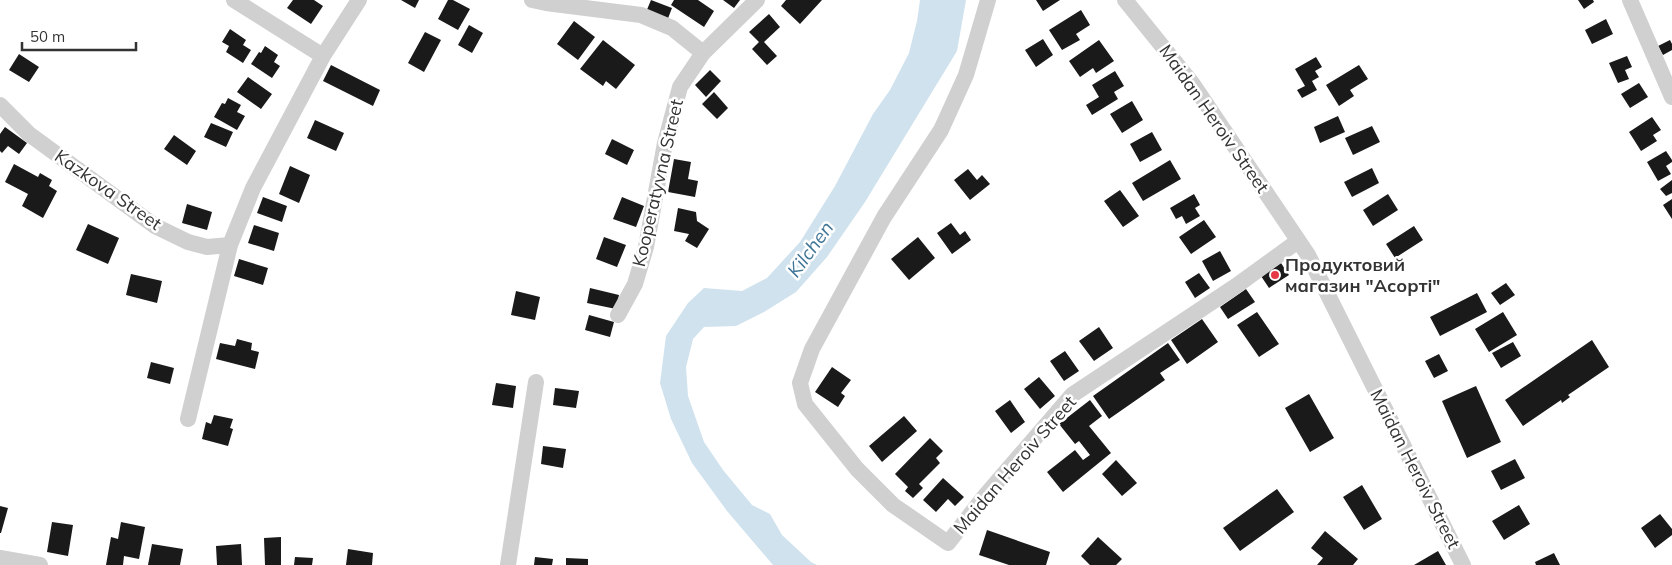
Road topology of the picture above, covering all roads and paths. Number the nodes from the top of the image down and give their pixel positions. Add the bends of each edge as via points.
1 (234, 0) edge
2 (359, 0) edge
3 (532, 0) edge
4 (757, 0) edge
5 (988, 0) edge
6 (1126, 0) edge
7 (1630, 0) edge
8 (703, 54) junction
9 (323, 56) junction
10 (1672, 97) edge
11 (0, 105) edge
12 (1298, 241) junction
13 (230, 245) junction
14 (618, 314) dead end
15 (536, 382) dead end
16 (188, 419) dead end
17 (0, 558) edge
18 (40, 565) edge
19 (508, 565) edge
20 (1463, 565) edge

1 - 9 street
2 - 9 street
3 - 8 street via 641,15 672,28
4 - 8 street, Kooperatyvna Street
5 - 12 street, Maidan Heroiv Street via 966,75 941,130 884,217 812,349 800,383 806,404 825,431 892,505 948,543 1072,395
6 - 12 street, Maidan Heroiv Street via 1192,83
7 - 10 street
8 - 14 street, Kooperatyvna Street via 680,87 665,143 646,248 635,284
9 - 13 street via 253,188
11 - 13 street, Kazkova Street via 29,134 155,226 207,247
12 - 20 street, Maidan Heroiv Street via 1308,255
13 - 16 street
15 - 19 street
17 - 18 street

